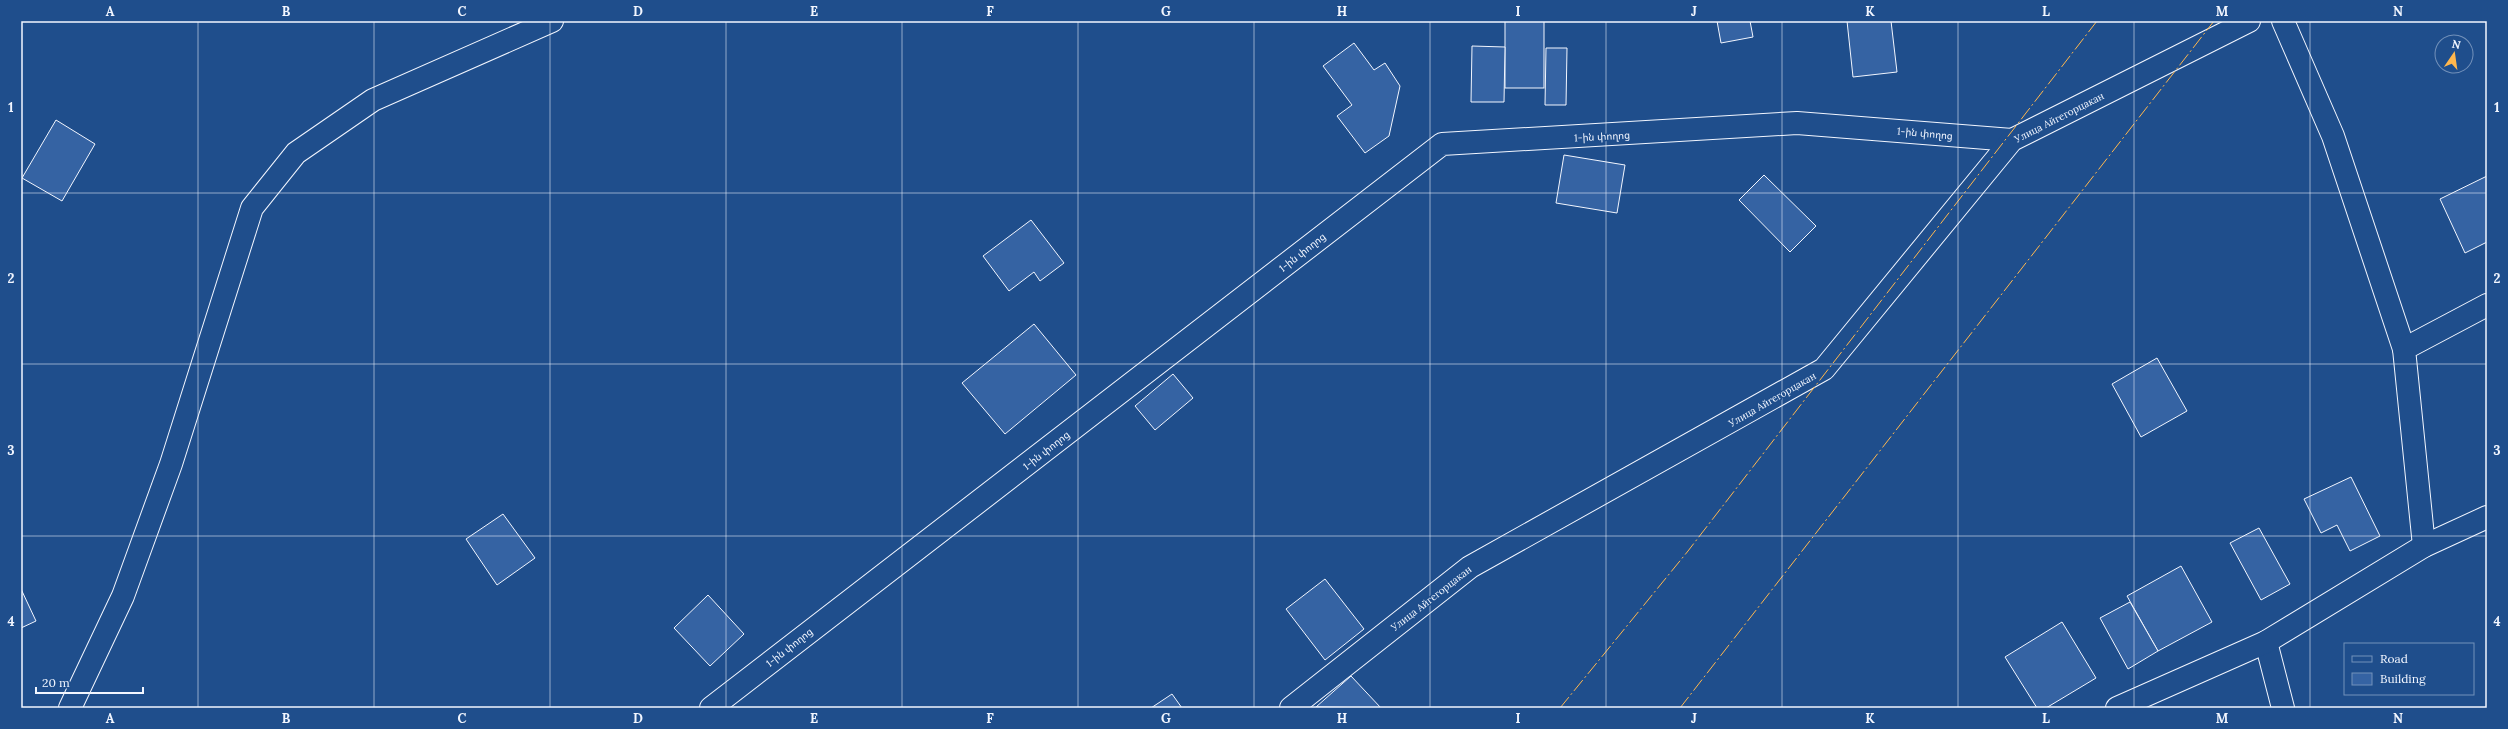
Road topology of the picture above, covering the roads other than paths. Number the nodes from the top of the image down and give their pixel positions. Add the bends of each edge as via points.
1 (552, 21) edge
2 (2249, 21) edge
3 (2283, 21) edge
4 (2012, 140) junction
5 (2487, 305) edge
6 (2404, 349) junction
7 (2487, 517) edge
8 (2424, 546) junction
9 (2266, 642) junction
10 (70, 708) edge
11 (711, 708) edge
12 (1291, 708) edge
13 (2117, 708) edge
14 (2283, 708) edge

1 - 10 street via 373,100 296,153 252,208 171,464 123,596
2 - 4 street, Улица Айгегорцакан
3 - 6 street via 2333,136
4 - 11 street, 1-ին փողոց via 1797,123 1442,144
4 - 12 street, Улица Айгегорцакан via 1824,370 1470,567
5 - 6 street
6 - 8 street
7 - 8 street
8 - 9 street
9 - 13 street
9 - 14 street

